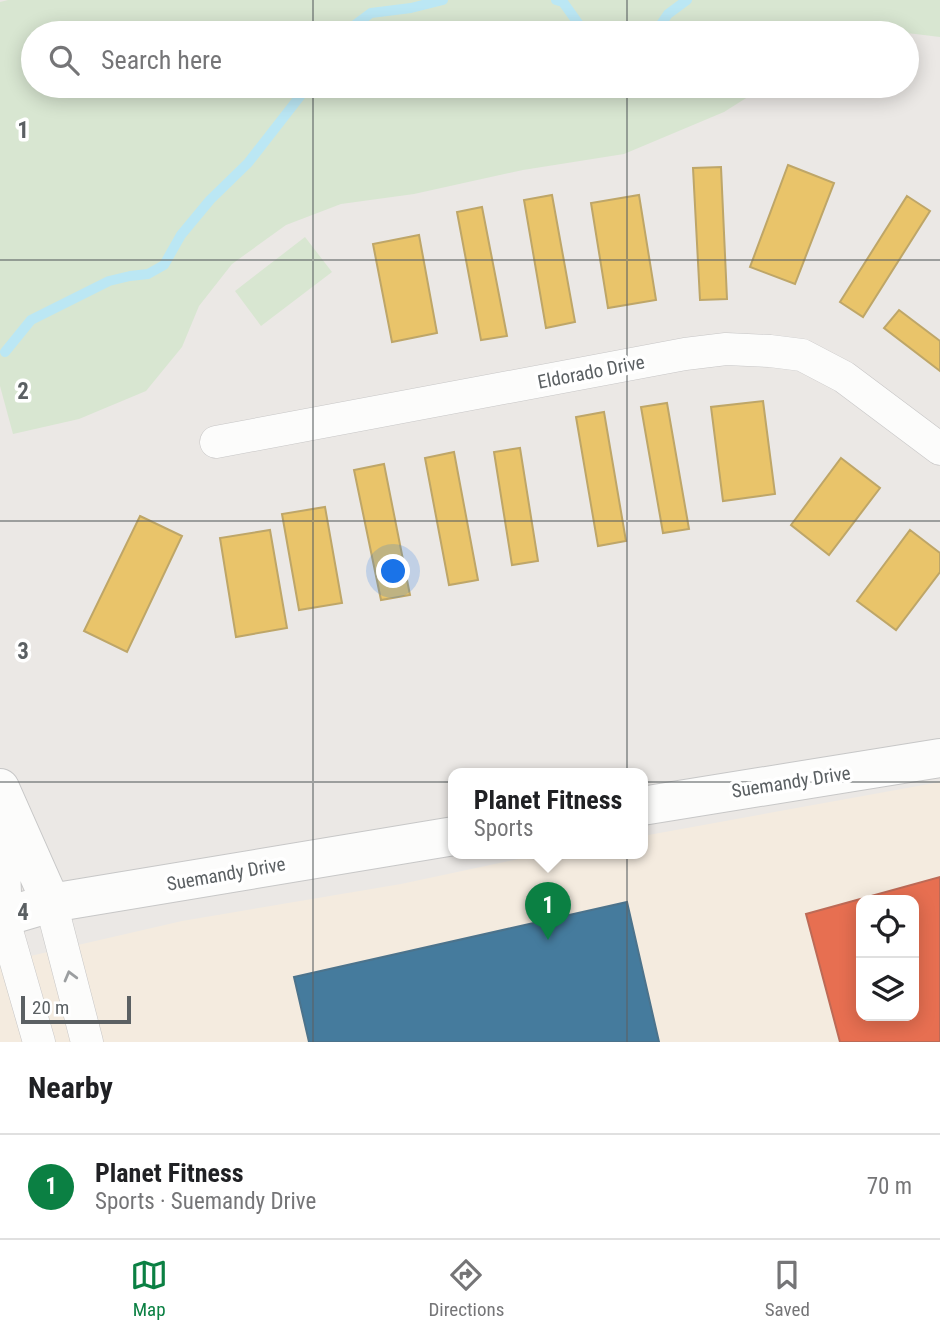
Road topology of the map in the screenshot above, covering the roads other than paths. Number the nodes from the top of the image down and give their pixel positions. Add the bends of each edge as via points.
1 (216, 442) dead end
2 (940, 449) edge
3 (940, 758) edge
4 (0, 788) edge
5 (648, 805) edge
6 (448, 837) edge
7 (0, 846) edge
8 (51, 904) junction
9 (2, 918) edge
10 (39, 1042) edge
11 (87, 1042) edge

1 - 2 street, Eldorado Drive via 726,349 802,355 844,377
3 - 5 street, Suemandy Drive
4 - 8 street
6 - 8 street, Suemandy Drive
7 - 9 street
8 - 9 street, Suemandy Drive
11 -> 8 street
9 - 10 street

